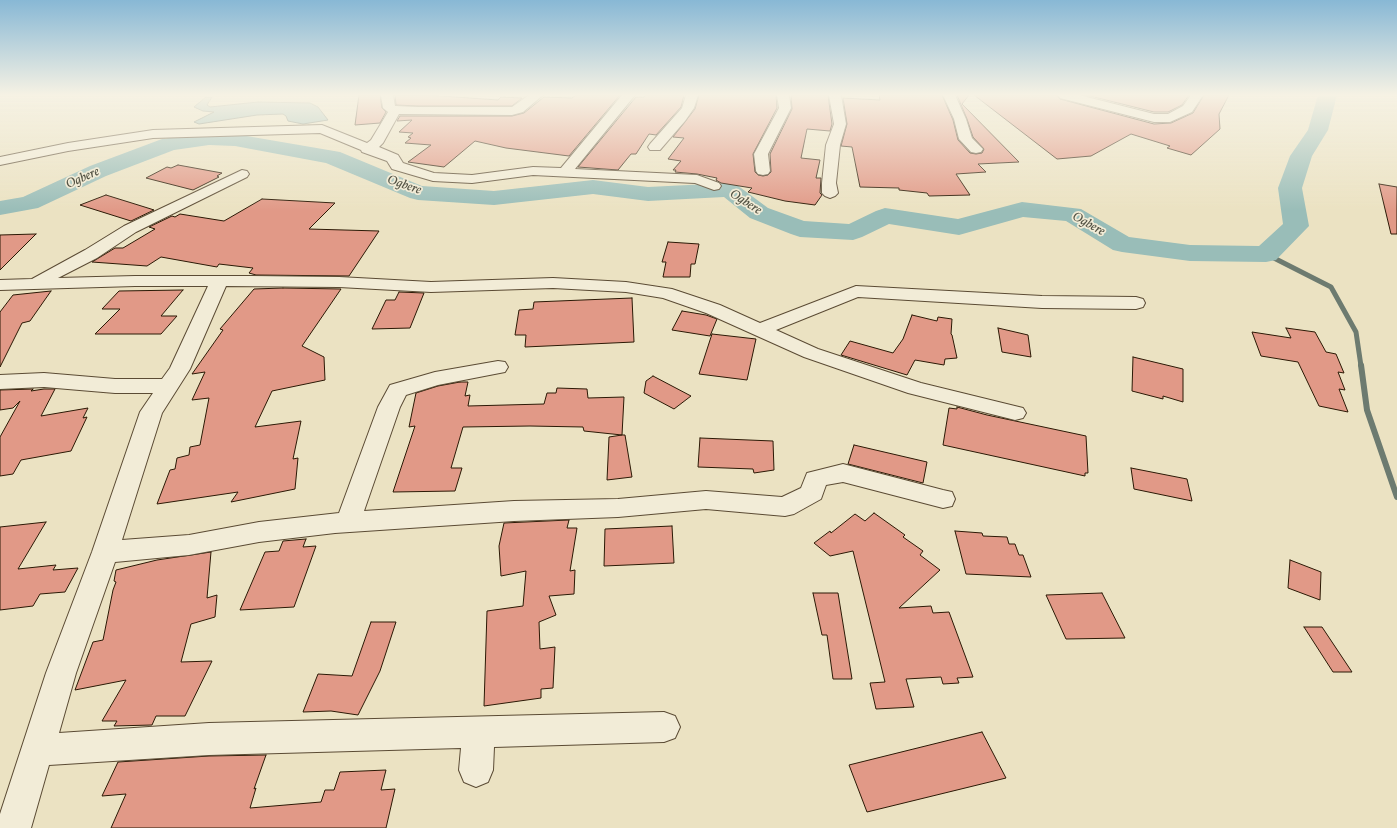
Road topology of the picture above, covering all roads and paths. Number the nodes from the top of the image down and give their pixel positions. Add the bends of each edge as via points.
1 (165, 134) edge
2 (333, 134) edge
3 (381, 134) edge
4 (597, 134) edge
5 (667, 134) edge
6 (772, 134) edge
7 (837, 134) edge
8 (964, 134) edge
9 (655, 147) dead end
10 (367, 148) junction
11 (976, 149) dead end
12 (0, 161) edge
13 (763, 171) dead end
14 (565, 172) junction
15 (242, 174) dead end
16 (714, 186) dead end
17 (830, 193) dead end
18 (219, 281) junction
19 (32, 284) junction
20 (0, 285) edge
21 (1136, 303) dead end
22 (760, 330) junction
23 (498, 367) dead end
24 (0, 382) edge
25 (168, 386) junction
26 (1014, 413) dead end
27 (942, 499) dead end
28 (348, 522) junction
29 (105, 552) junction
30 (664, 727) dead end
31 (479, 731) junction
32 (37, 750) junction
33 (476, 770) dead end
34 (14, 828) edge

1 - 12 street via 68,147
2 - 10 street
3 - 10 street via 376,143
4 - 14 street
5 - 9 street
6 - 13 street via 761,154
7 - 17 street via 833,146
8 - 11 street
10 - 14 street via 393,158 397,166 433,177 472,179 533,171
14 - 16 street via 697,179
15 - 19 street via 130,229 91,254
18 - 19 street
18 - 22 street via 339,282 431,287 553,283 626,287 681,298
18 - 25 street via 180,369
19 - 20 street
21 - 22 street via 1042,302 856,291
22 - 26 street via 811,353 915,388
23 - 28 street via 434,379 398,390 389,407
24 - 25 street via 44,380 115,386
25 - 29 street via 151,412
27 - 28 street via 844,473 816,479 812,493 786,507 706,500 618,508 514,511
28 - 29 street via 259,532 189,545
29 - 32 street via 61,673
30 - 31 street
31 - 32 street via 209,739
31 - 33 street
32 - 34 street

